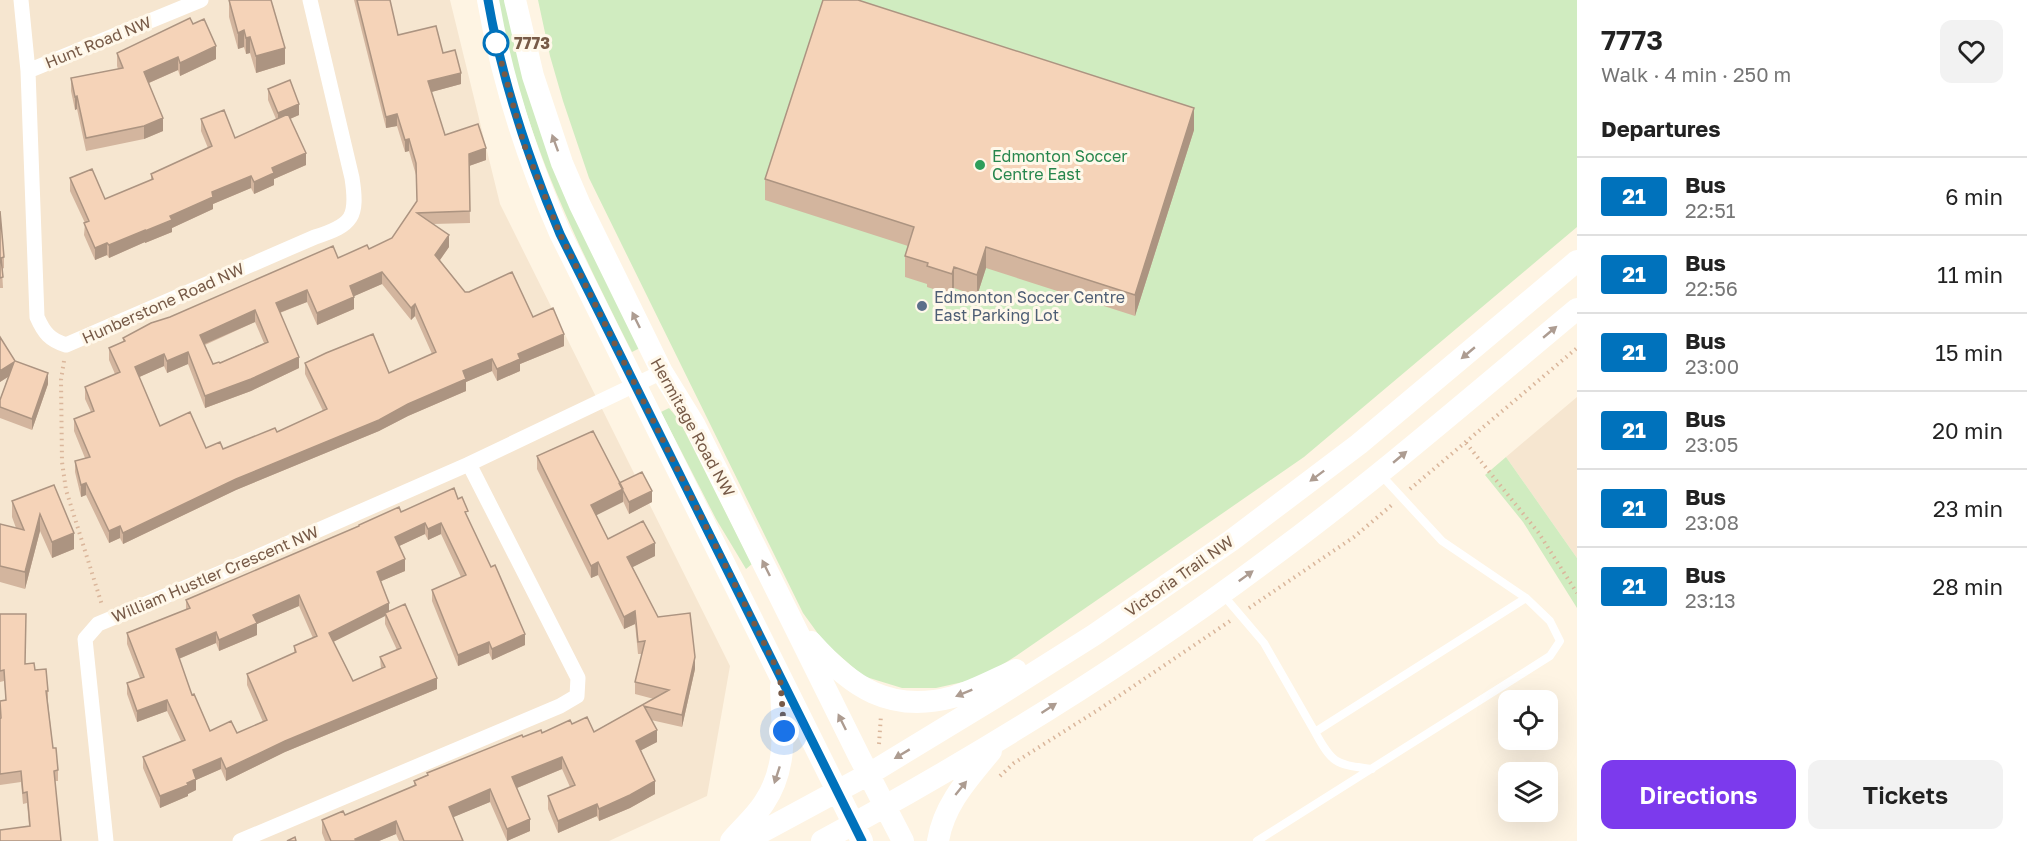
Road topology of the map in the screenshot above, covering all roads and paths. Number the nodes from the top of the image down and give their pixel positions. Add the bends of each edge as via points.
1 (21, 0) edge
2 (201, 0) edge
3 (310, 0) edge
4 (488, 0) edge
5 (515, 0) edge
6 (28, 71) junction
7 (1577, 261) edge
8 (1577, 309) edge
9 (66, 345) junction
10 (1577, 348) edge
11 (662, 372) junction
12 (635, 385) junction
13 (1466, 442) junction
14 (1359, 444) junction
15 (470, 464) junction
16 (1380, 474) junction
17 (1400, 498) junction
18 (1222, 593) junction
19 (1577, 593) edge
20 (1526, 598) junction
21 (1240, 614) junction
22 (107, 621) junction
23 (792, 621) junction
24 (1094, 635) junction
25 (780, 675) junction
26 (882, 709) dead end
27 (1315, 732) junction
28 (1000, 740) junction
29 (879, 745) dead end
30 (1372, 769) junction
31 (869, 774) junction
32 (993, 782) dead end
33 (837, 792) junction
34 (885, 806) junction
35 (858, 833) edge
36 (106, 841) edge
37 (240, 841) edge
38 (731, 841) edge
39 (745, 841) edge
40 (822, 841) edge
41 (903, 841) edge
42 (938, 841) edge
43 (1257, 841) edge

1 - 6 street, Hunberstone Road NW
2 - 6 street, Hunt Road NW
3 - 9 street, Hunberstone Road NW via 352,178 356,201 351,218 334,231
4 - 12 main road, Hermitage Road NW via 510,98 537,180
11 -> 5 main road, Hermitage Road NW via 562,163 533,76
6 - 9 street, Hunberstone Road NW via 37,317 54,342
7 -> 14 main road, Victoria Trail NW
16 -> 8 main road
9 - 22 path via 61,380 66,490
10 - 13 path
11 - 12 street, William Hustler Crescent NW
23 -> 11 main road, Hermitage Road NW via 694,424
12 - 15 street, William Hustler Crescent NW
12 - 25 main road, Hermitage Road NW
13 - 17 path
13 - 19 path via 1538,532
14 - 16 main road
14 -> 24 main road, Victoria Trail NW via 1232,540
15 - 22 street, William Hustler Crescent NW
15 - 37 street via 578,678 577,696
16 - 17 lane
18 -> 16 main road
17 - 20 lane via 1442,541
17 - 21 path via 1354,537
18 - 21 lane
28 -> 18 main road
20 - 27 lane
20 - 30 lane via 1550,621 1560,641 1550,656
21 - 27 lane via 1264,643
21 - 32 path via 1014,763
22 - 36 street, William Hustler Crescent NW via 98,624 85,639
24 -> 23 main road via 954,697 919,702 883,696 850,680
31 -> 23 main road, Hermitage Road NW
24 -> 31 main road, Victoria Trail NW
25 - 33 main road, Hermitage Road NW
25 -> 38 main road via 784,731 780,768 766,801
26 - 29 path
27 - 30 lane via 1334,761
28 - 34 main road
42 -> 28 main road via 953,798
30 - 43 lane
31 - 33 main road, Victoria Trail NW
31 - 34 main road, Hermitage Road NW
33 - 35 main road, Hermitage Road NW
33 - 39 main road, Victoria Trail NW
34 - 35 main road
34 - 41 main road, Hermitage Road NW
35 - 40 main road

